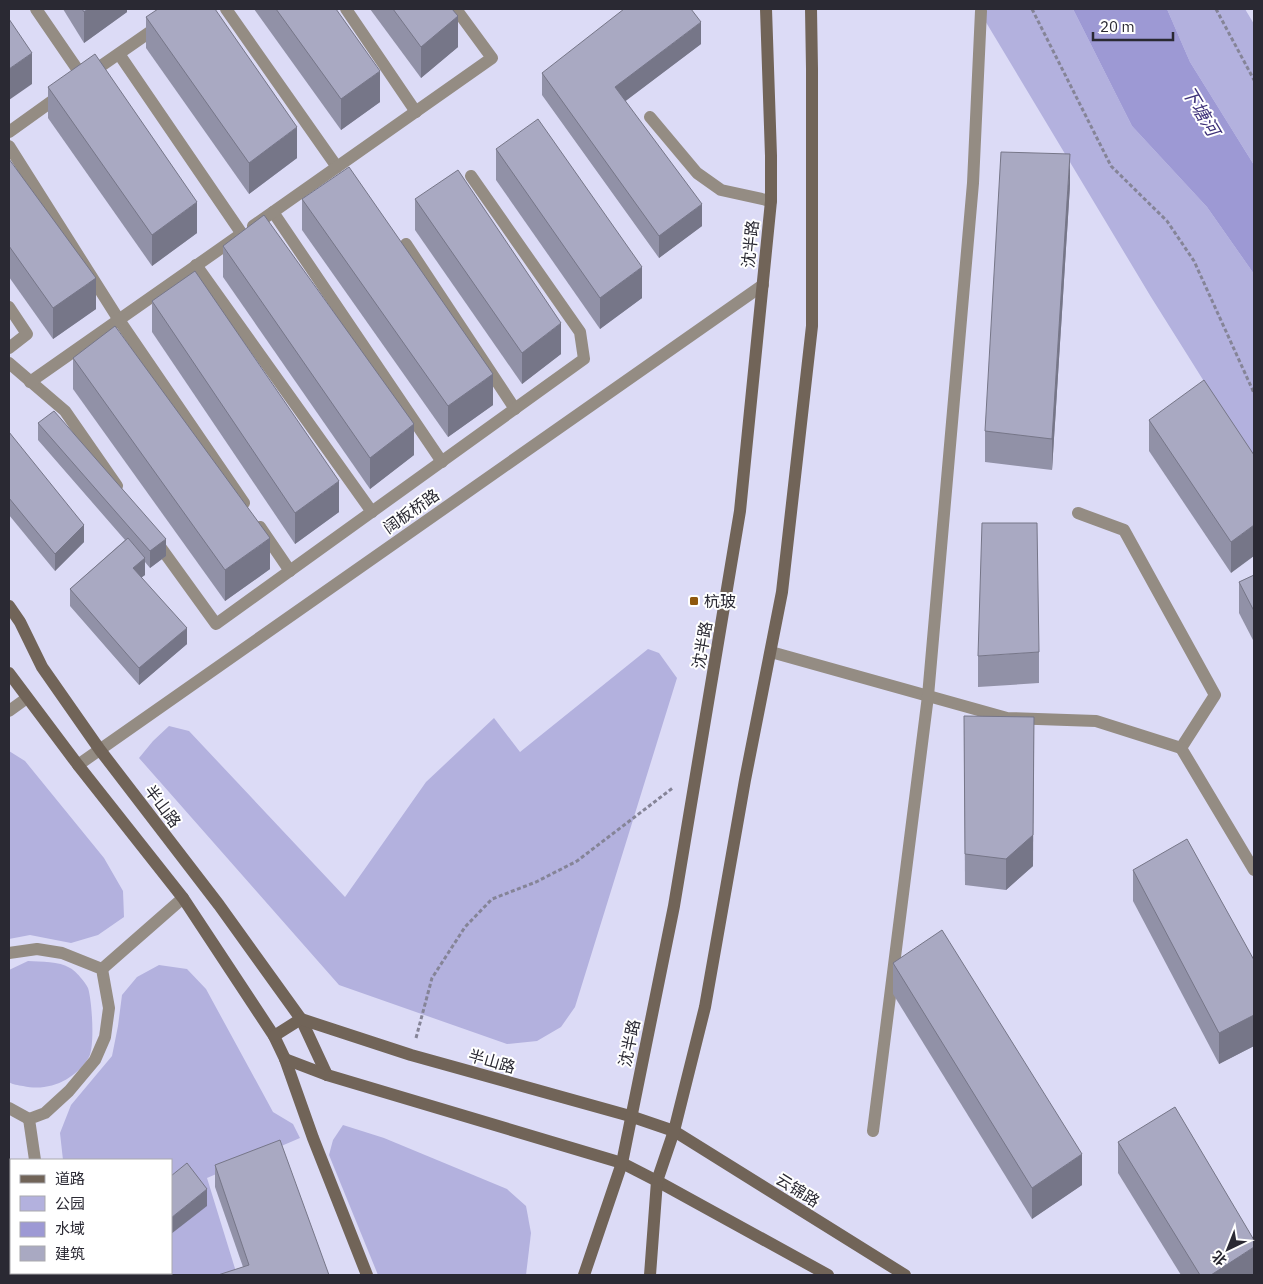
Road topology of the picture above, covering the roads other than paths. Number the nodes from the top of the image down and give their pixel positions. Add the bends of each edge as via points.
1 (36, 9) edge
2 (183, 9) edge
3 (226, 9) edge
4 (346, 9) edge
5 (456, 9) edge
6 (766, 9) edge
7 (811, 9) edge
8 (981, 11) dead end
9 (170, 13) edge
10 (119, 54) junction
11 (76, 84) junction
12 (416, 112) junction
13 (650, 117) dead end
14 (9, 132) edge
15 (9, 146) edge
16 (337, 167) junction
17 (471, 176) dead end
18 (771, 201) junction
19 (273, 212) junction
20 (242, 234) junction
21 (406, 244) dead end
22 (196, 265) junction
23 (763, 285) junction
24 (9, 307) edge
25 (119, 320) junction
26 (9, 348) edge
27 (9, 363) edge
28 (30, 382) junction
29 (515, 409) junction
30 (442, 462) junction
31 (126, 498) edge
32 (372, 512) junction
33 (1078, 513) dead end
34 (149, 530) edge
35 (290, 571) junction
36 (9, 606) edge
37 (771, 652) junction
38 (9, 673) edge
39 (928, 696) junction
40 (26, 698) junction
41 (9, 711) edge
42 (1181, 748) junction
43 (100, 750) junction
44 (78, 765) junction
45 (1254, 870) edge
46 (183, 898) junction
47 (9, 953) edge
48 (102, 969) junction
49 (302, 1019) junction
50 (274, 1036) junction
51 (285, 1060) junction
52 (327, 1074) junction
53 (9, 1108) edge
54 (630, 1116) junction
55 (29, 1119) junction
56 (674, 1131) junction
57 (873, 1131) dead end
58 (35, 1159) edge
59 (622, 1163) junction
60 (657, 1180) junction
61 (367, 1275) edge
62 (584, 1275) edge
63 (650, 1275) edge
64 (828, 1275) edge
65 (905, 1275) edge

1 - 11 street
2 - 9 street
3 - 16 street
4 - 12 street
5 - 12 street via 492,58
6 - 18 main road, 沈半路
7 - 37 main road via 812,326 782,592
8 - 39 street via 973,184
9 - 10 street
10 - 11 street
10 - 20 street
11 - 14 street
12 - 16 street
13 - 18 street via 697,173 721,190
15 - 25 street
16 - 19 street
17 - 29 street via 580,332 584,359
18 - 23 main road, 沈半路
19 - 20 street
19 - 30 street
20 - 22 street
21 - 29 street
22 - 25 street
22 - 32 street
23 - 43 street, 阔板桥路
23 - 54 main road, 沈半路 via 740,511 674,906
24 - 26 street via 28,334
25 - 28 street
25 - 35 street
27 - 28 street
28 - 31 street via 65,411
29 - 30 street
30 - 32 street
32 - 35 street
33 - 42 street via 1124,530 1215,695
34 - 35 street via 216,624
36 - 43 main road, 半山路 via 42,666
37 - 39 street
37 - 56 main road via 705,1007
38 - 40 main road
39 - 42 street via 1007,718 1096,721
39 - 57 street
40 - 41 street
40 - 44 main road
42 - 45 street
43 - 44 street, 阔板桥路
43 - 49 main road, 半山路
44 - 46 main road
46 - 48 street
46 - 50 main road
47 - 48 street via 37,949 62,953
48 - 55 street via 109,1008 105,1037 95,1060 45,1113
49 - 50 main road
49 - 52 main road, 半山路
49 - 54 main road, 半山路 via 411,1055
50 - 51 main road
51 - 52 main road
51 - 61 main road
52 - 59 main road
53 - 55 street
54 - 56 main road, 半山路
54 - 59 main road, 沈半路
55 - 58 street
56 - 60 main road
56 - 65 main road, 云锦路
59 - 60 main road
59 - 62 main road, 沈半路
60 - 63 main road
60 - 64 main road

